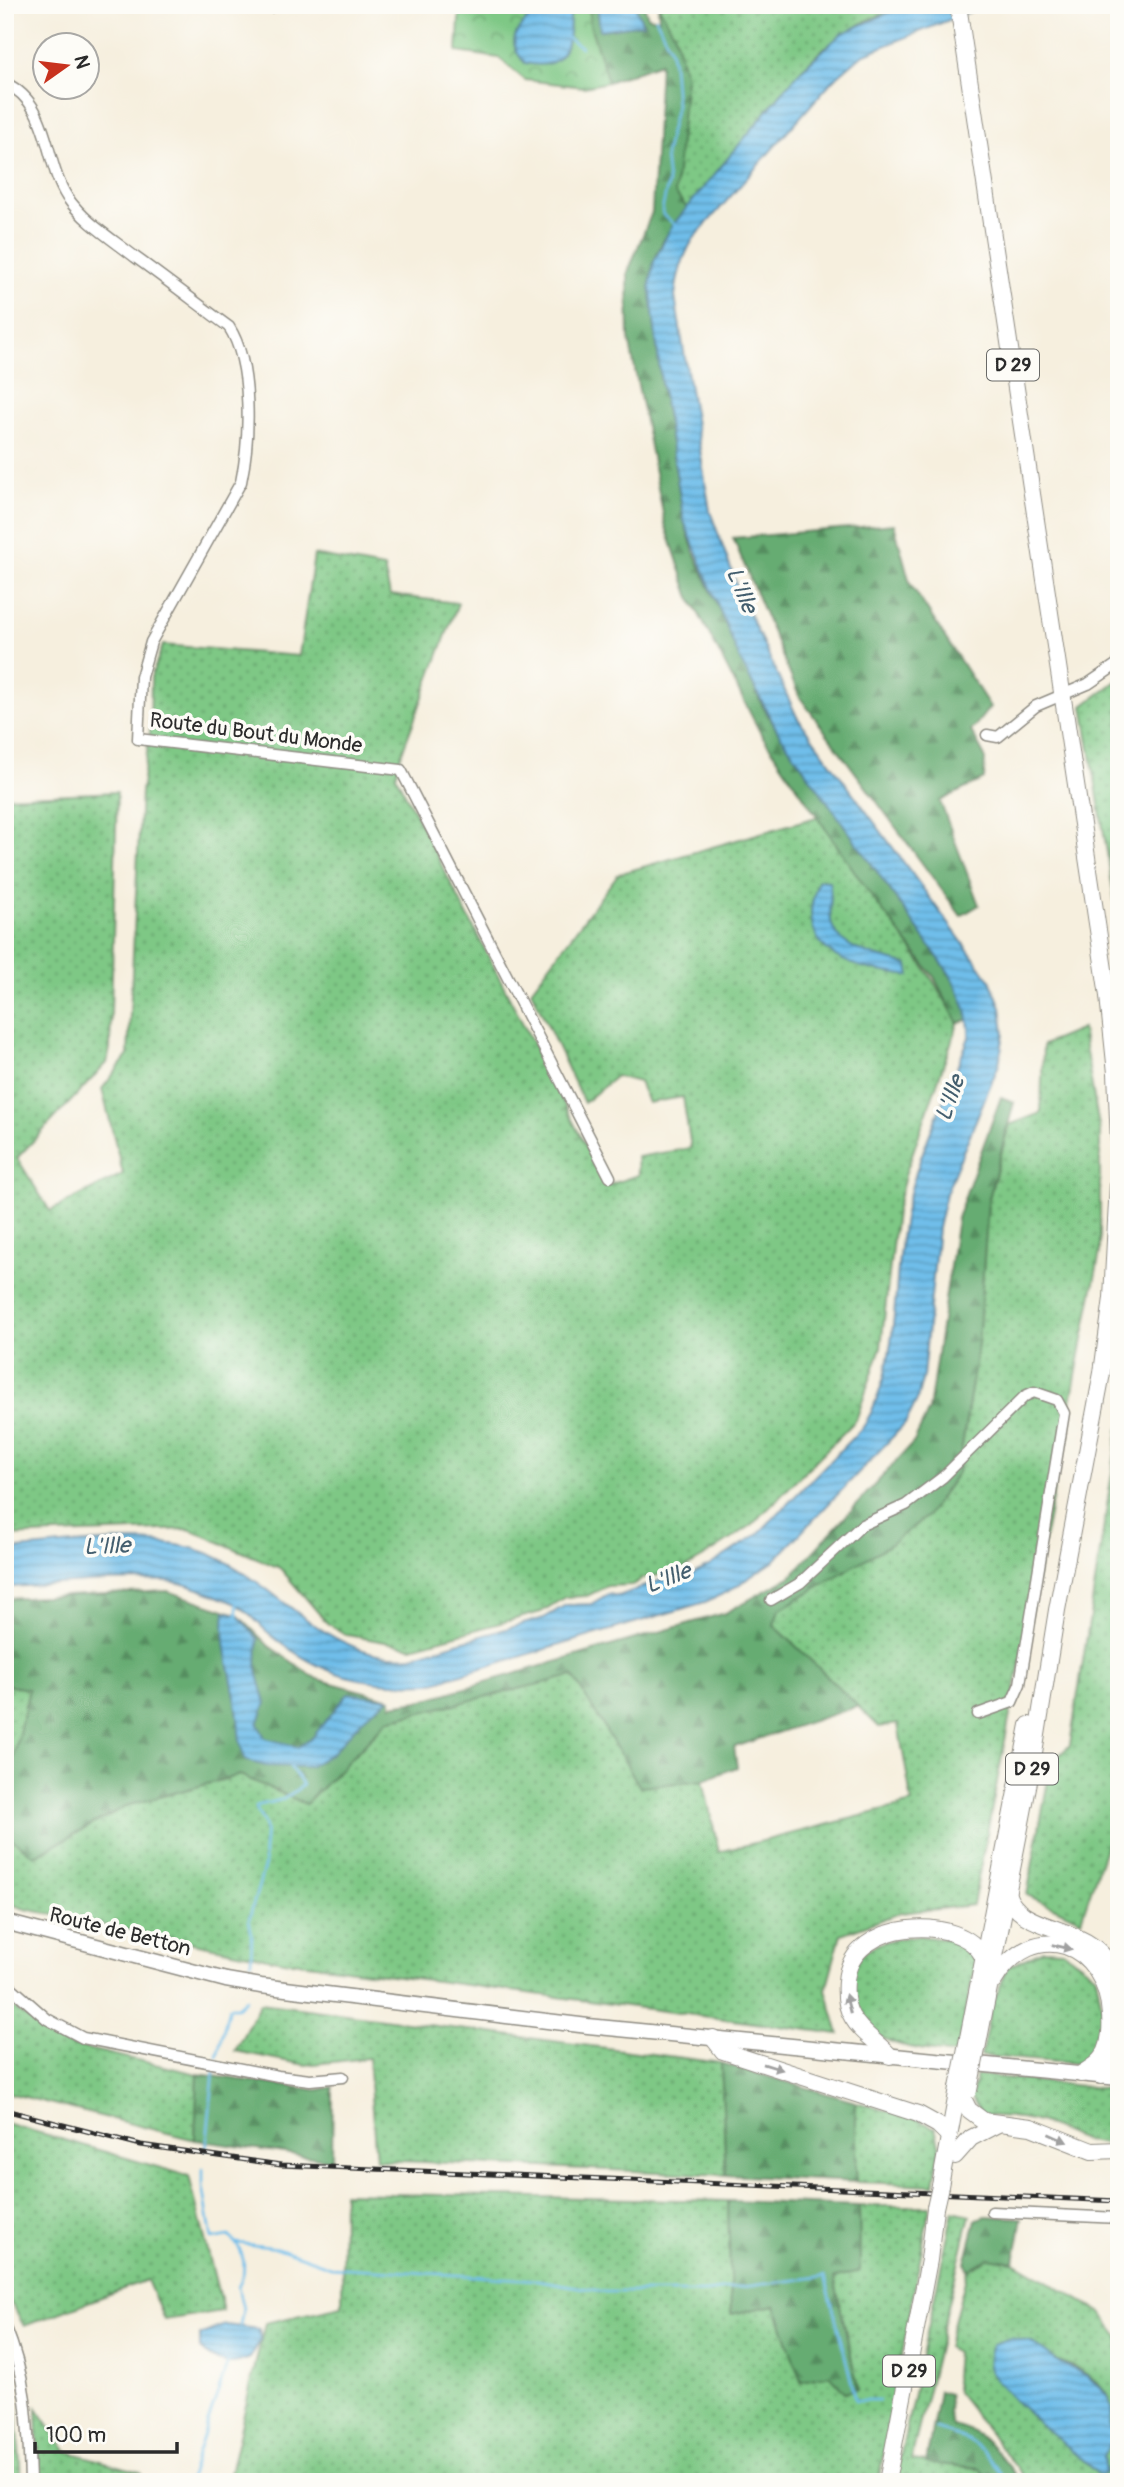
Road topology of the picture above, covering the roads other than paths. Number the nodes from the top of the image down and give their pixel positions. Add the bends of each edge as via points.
1 (958, 5) edge
2 (5, 83) edge
3 (1119, 663) edge
4 (1063, 694) junction
5 (987, 735) dead end
6 (1119, 1143) edge
7 (1119, 1164) edge
8 (610, 1177) dead end
9 (771, 1600) dead end
10 (978, 1714) dead end
11 (1002, 1892) junction
12 (5, 1922) edge
13 (1001, 1926) junction
14 (1033, 1946) junction
15 (983, 1956) junction
16 (5, 1982) edge
17 (1119, 1984) edge
18 (989, 1989) junction
19 (713, 2038) junction
20 (973, 2039) junction
21 (1119, 2050) edge
22 (890, 2056) junction
23 (1081, 2074) junction
24 (1101, 2076) junction
25 (343, 2077) dead end
26 (1119, 2078) edge
27 (964, 2094) junction
28 (998, 2124) junction
29 (949, 2137) junction
30 (1119, 2150) edge
31 (955, 2156) junction
32 (944, 2186) junction
33 (992, 2212) dead end
34 (1119, 2218) edge
35 (5, 2325) edge
36 (30, 2482) edge
37 (887, 2482) edge

1 - 4 main road, D 29
2 - 8 street, Route du Bout du Monde via 32,104 68,198 92,224 229,327 240,344 245,369 246,459 241,482 151,642 141,677 138,739 401,770
3 - 4 street
4 - 5 street via 1036,706 998,737
4 - 6 main road, D 29 via 1108,996
7 - 11 main road, D 29 via 1116,1246 1103,1360 1046,1689
9 - 10 street via 800,1583 862,1525 906,1505 943,1478 1025,1396 1034,1392 1057,1400 1064,1413 1020,1684 1012,1702
11 - 13 main road, D 29
11 - 15 main road, D 29
11 - 17 main road via 1024,1916 1090,1942 1111,1965
12 - 19 main road, Route de Betton via 226,1980
13 - 14 main road
13 - 18 main road, D 29
14 - 18 main road via 1007,1962
14 -> 23 main road via 1057,1944 1074,1950 1092,1962 1103,1978 1110,2019 1107,2044 1100,2060
15 - 20 main road, D 29
22 -> 15 main road via 860,2029 848,2010 846,1973 859,1950 879,1935 917,1929 964,1937
16 - 25 street via 47,2019 83,2038 278,2077
18 - 20 main road, D 29
19 - 22 main road, Route de Betton
19 -> 29 main road via 723,2051 918,2114
20 - 27 main road, D 29, bridge
21 - 24 main road
22 - 23 main road, Route de Betton
23 - 24 main road, Route de Betton
24 - 26 main road, Route de Betton
27 - 28 main road via 980,2119
27 - 29 main road, D 29
27 - 31 main road, D 29
28 -> 30 main road via 1031,2127 1092,2151
28 - 31 main road via 971,2138
29 - 32 main road, D 29
31 - 32 main road, D 29
32 - 37 main road, D 29
33 - 34 street
35 - 36 street via 27,2395

